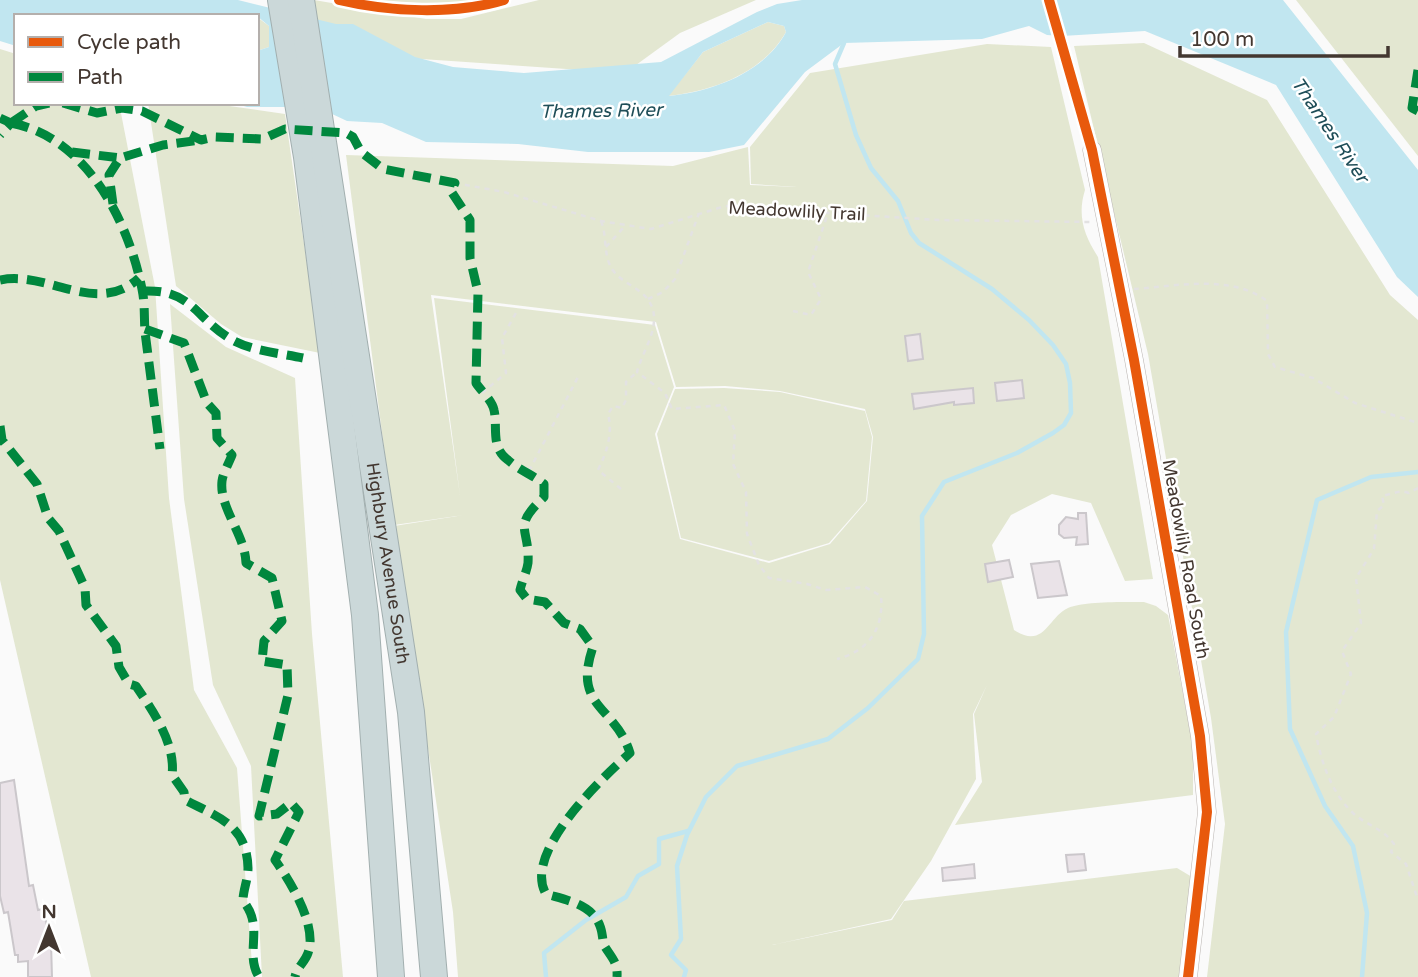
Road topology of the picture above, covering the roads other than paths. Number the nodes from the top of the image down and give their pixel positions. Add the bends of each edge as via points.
1 (281, 0) edge
2 (301, 0) edge
3 (1092, 150) dead end
4 (316, 155) junction
5 (391, 977) edge
6 (434, 977) edge
7 (1188, 977) edge

1 - 4 highway
2 - 4 highway
3 - 7 street, Meadowlily Road South via 1200,736 1207,812
4 - 5 highway, Highbury Avenue South via 365,615
4 - 6 highway, Highbury Avenue South via 411,712

